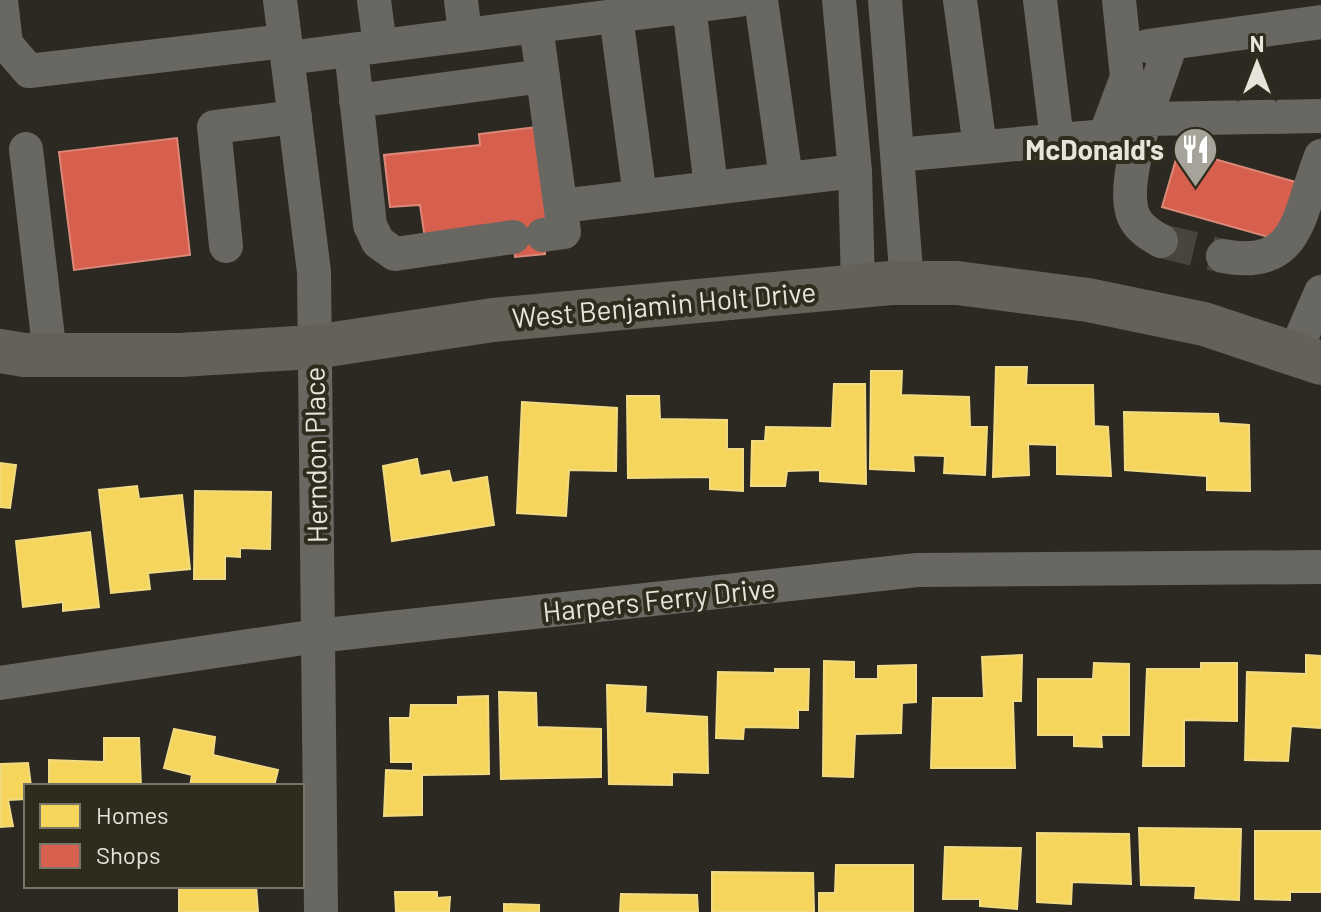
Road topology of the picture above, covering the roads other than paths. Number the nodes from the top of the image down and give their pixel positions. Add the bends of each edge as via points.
1 (1, 0) edge
2 (280, 0) edge
3 (374, 0) edge
4 (461, 0) edge
5 (739, 0) edge
6 (761, 0) edge
7 (839, 0) edge
8 (885, 0) edge
9 (960, 0) edge
10 (1040, 0) edge
11 (1119, 0) edge
12 (689, 6) junction
13 (616, 16) junction
14 (1321, 22) edge
15 (536, 26) junction
16 (465, 35) junction
17 (1171, 43) junction
18 (365, 48) junction
19 (287, 50) junction
20 (1124, 50) junction
21 (543, 76) junction
22 (356, 101) junction
23 (1321, 116) edge
24 (295, 117) junction
25 (1148, 119) junction
26 (1057, 140) junction
27 (980, 147) junction
28 (26, 149) dead end
29 (897, 155) junction
30 (1321, 156) edge
31 (855, 171) junction
32 (786, 178) junction
33 (711, 187) junction
34 (640, 196) junction
35 (539, 226) junction
36 (1161, 241) tunnel mouth
37 (226, 246) dead end
38 (1223, 256) tunnel mouth
39 (907, 283) junction
40 (858, 286) junction
41 (1321, 292) edge
42 (314, 347) junction
43 (0, 351) edge
44 (50, 355) junction
45 (1308, 358) edge
46 (1321, 567) edge
47 (317, 636) junction
48 (0, 683) edge
49 (321, 912) edge

1 - 19 street via 6,44 29,71
2 - 19 street, Herndon Place
3 - 18 street
4 - 16 street
5 - 12 street
6 - 32 street
7 - 31 street
8 - 29 street
9 - 27 street
10 - 26 street
11 - 20 street
12 - 13 street
12 - 33 street
13 - 15 street
13 - 34 street
14 - 17 street
15 - 16 street
15 - 21 street
16 - 18 street
17 - 20 street
17 - 25 street
18 - 19 street
18 - 22 street
19 - 24 street, Herndon Place
20 - 26 street via 1127,77 1105,136
21 - 22 street
21 - 35 street
22 - 35 street via 370,225 378,242 395,254
23 - 25 street
24 - 37 street via 214,127
24 - 42 street, Herndon Place via 314,272
25 - 36 street via 1129,192 1134,216
26 - 27 street
27 - 29 street
28 - 44 street
29 - 39 street
30 - 38 street via 1285,246 1270,257 1250,261
31 - 32 street
31 - 40 street
32 - 33 street
33 - 34 street
34 - 35 street
39 - 40 main road, West Benjamin Holt Drive
39 - 45 main road, West Benjamin Holt Drive via 971,284 1088,300 1204,324
40 - 42 main road, West Benjamin Holt Drive via 493,320
41 - 45 street
42 - 44 main road, West Benjamin Holt Drive
42 - 47 street, Herndon Place
43 - 44 main road, West Benjamin Holt Drive
46 - 47 street, Harpers Ferry Drive via 917,570
47 - 48 street, Harpers Ferry Drive
47 - 49 street, Herndon Place

